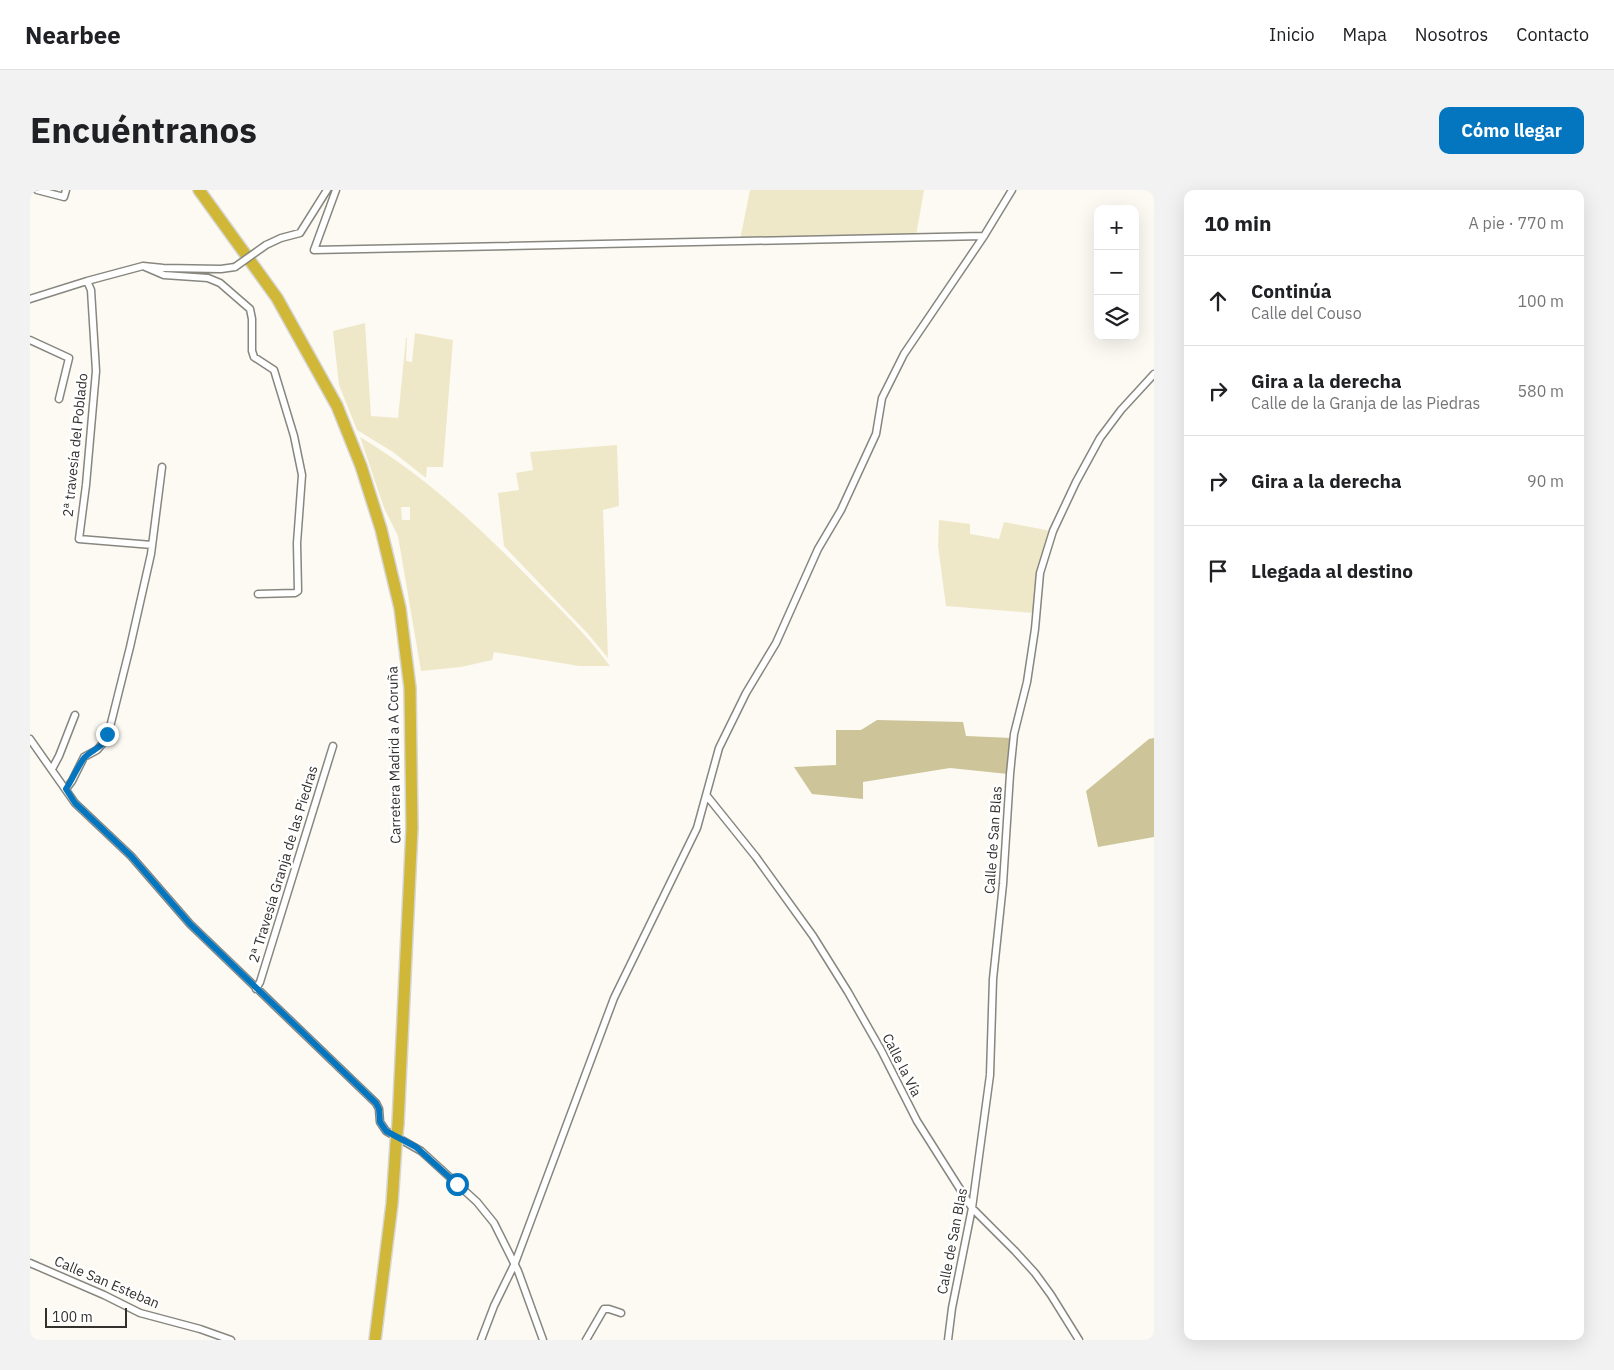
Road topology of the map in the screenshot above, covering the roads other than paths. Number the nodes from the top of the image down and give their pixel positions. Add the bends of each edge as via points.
1 (37, 190) edge
2 (66, 190) edge
3 (199, 190) edge
4 (328, 190) edge
5 (336, 190) edge
6 (1012, 190) edge
7 (984, 236) junction
8 (143, 266) junction
9 (88, 281) junction
10 (30, 299) edge
11 (30, 340) edge
12 (1154, 374) edge
13 (59, 399) dead end
14 (162, 467) dead end
15 (152, 545) junction
16 (258, 594) dead end
17 (75, 715) dead end
18 (31, 744) edge
19 (333, 746) dead end
20 (52, 770) junction
21 (66, 789) junction
22 (706, 796) junction
23 (256, 988) junction
24 (393, 1139) junction
25 (972, 1208) junction
26 (30, 1263) edge
27 (514, 1263) junction
28 (621, 1313) dead end
29 (222, 1338) edge
30 (231, 1340) edge
31 (375, 1340) edge
32 (480, 1340) edge
33 (543, 1340) edge
34 (586, 1340) edge
35 (948, 1340) edge
36 (1079, 1340) edge

1 - 2 street via 64,197
3 - 24 highway, Carretera Madrid a A Coruña, bridge via 276,298 338,406 381,529 400,608 410,688 412,828 398,1124
4 - 8 street, bridge via 300,233 266,245 235,267
5 - 7 street via 314,250
6 - 7 street
7 - 22 street via 904,354 882,398 876,434 776,642 719,748
8 - 9 street
8 - 16 street via 164,275 208,278 220,283 250,309 254,357 274,370 302,475 297,543 298,592
9 - 10 street
9 - 15 street, 2ª travesía del Poblado via 96,370 79,539
11 - 13 street via 69,358
12 - 25 street, Calle de San Blas via 1100,438 1053,531 1040,573 1027,682 1014,734 993,979 991,1068
14 - 15 street
15 - 21 street via 132,640 106,738 97,750 84,757
17 - 20 street
18 - 20 street
19 - 23 street, 2ª Travesía Granja de las Piedras
20 - 21 street
21 - 23 street via 75,803 131,856 190,924
22 - 25 street, Calle la Vía via 756,857 813,936 848,992 916,1121
22 - 27 street via 697,828 614,998
23 - 24 street via 376,1103 380,1122
24 - 27 street via 416,1147 477,1202 495,1226
24 - 31 highway, Carretera Madrid a A Coruña via 391,1214
25 - 35 street, Calle de San Blas
25 - 36 street, Calle la Vía via 1035,1274
26 - 29 street, Calle San Esteban via 140,1313
27 - 32 street
27 - 33 street
28 - 34 street via 604,1309
29 - 30 street, Calle San Esteban

